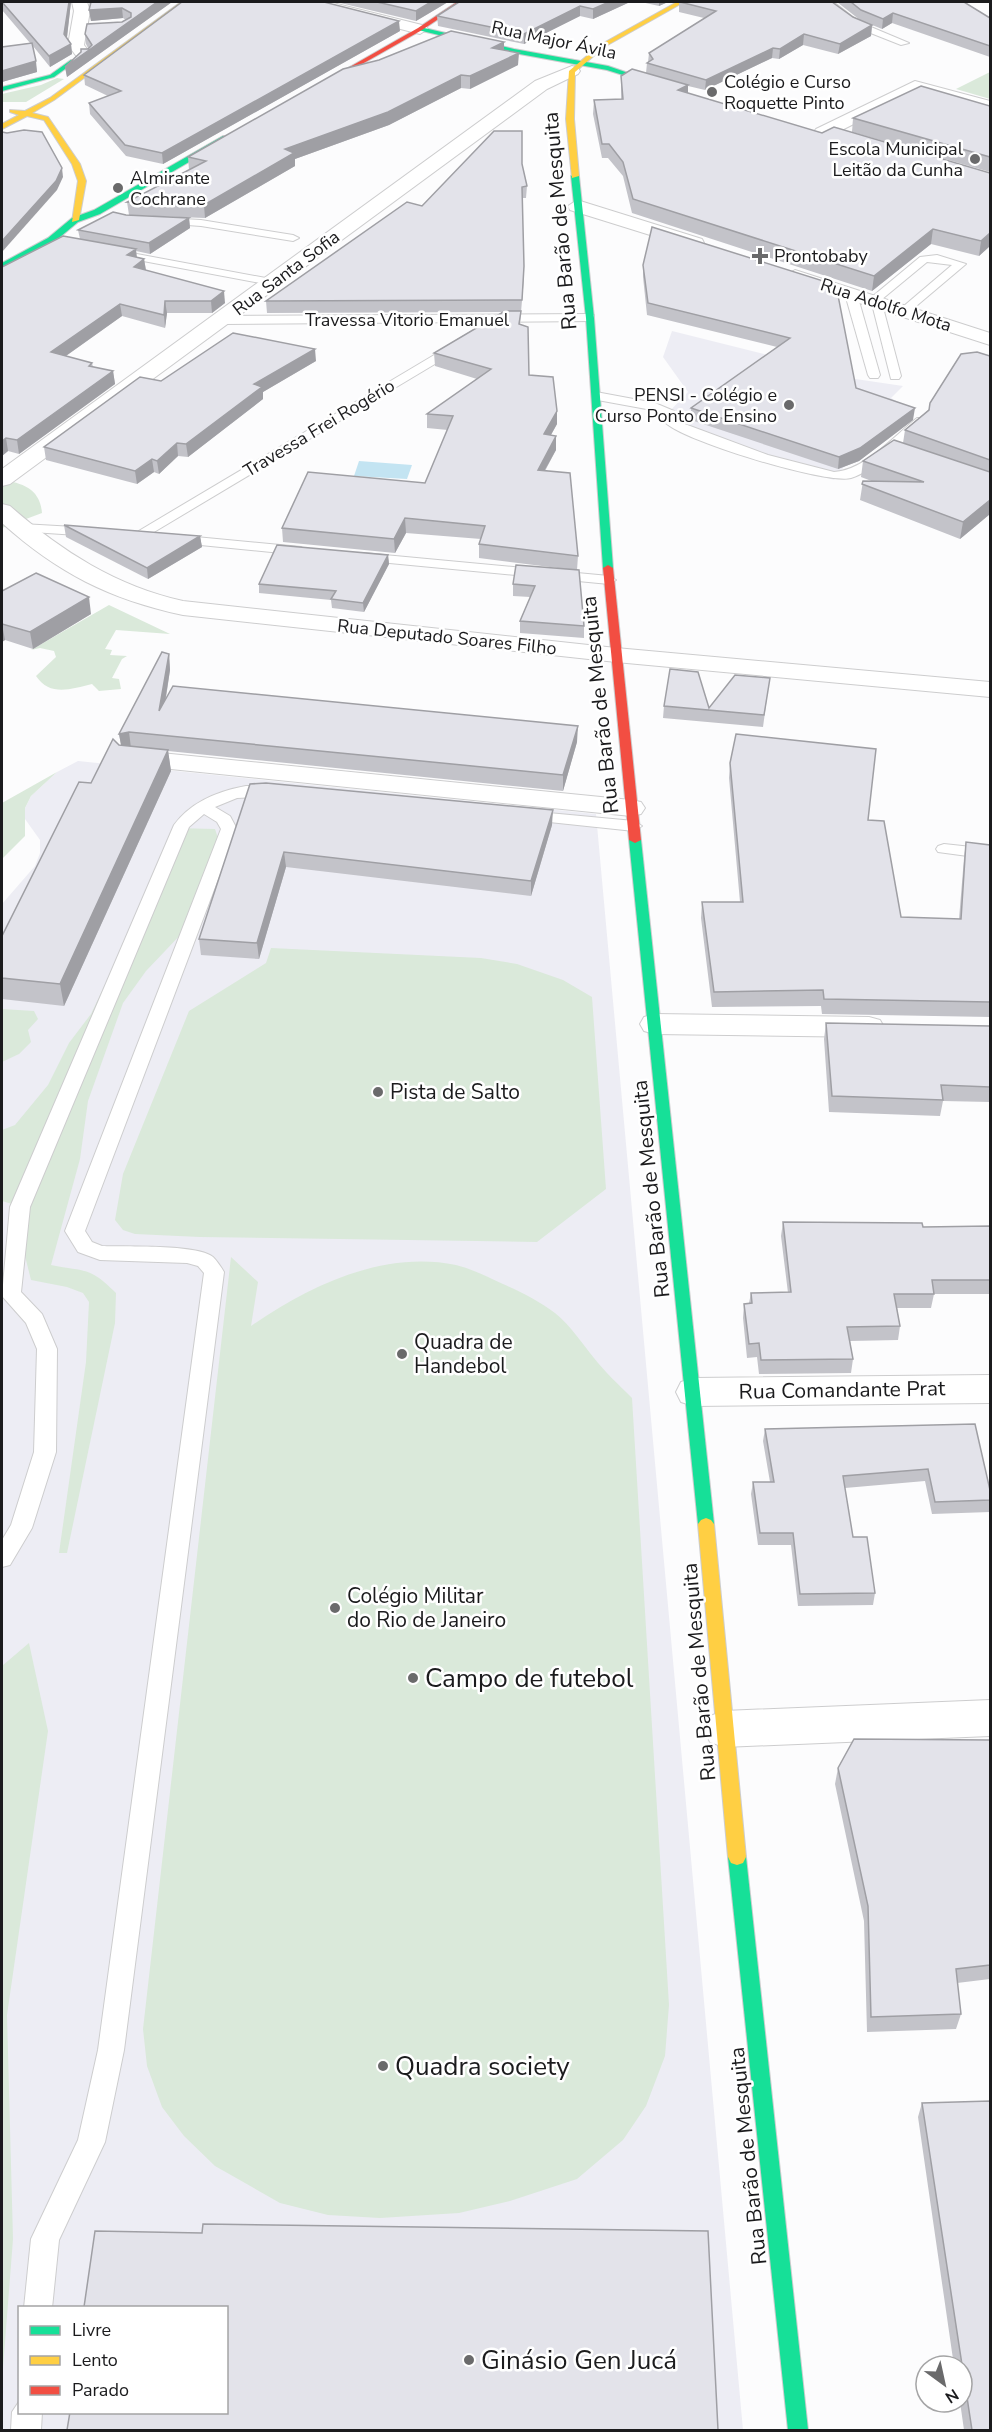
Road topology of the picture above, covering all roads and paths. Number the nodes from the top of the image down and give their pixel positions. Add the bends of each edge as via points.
1 (81, 2) edge
2 (184, 2) edge
3 (312, 2) edge
4 (461, 2) edge
5 (681, 2) edge
6 (816, 2) edge
7 (96, 26) edge
8 (79, 28) junction
9 (420, 29) junction
10 (455, 38) junction
11 (904, 43) dead end
12 (438, 45) edge
13 (87, 51) joint
14 (578, 67) junction
15 (376, 68) edge
16 (334, 78) junction
17 (2, 89) edge
18 (685, 93) edge
19 (303, 95) edge
20 (990, 106) edge
21 (2, 109) edge
22 (27, 113) junction
23 (2, 127) edge
24 (241, 130) edge
25 (816, 132) joint
26 (844, 140) edge
27 (576, 206) junction
28 (97, 212) junction
29 (117, 217) edge
30 (75, 220) junction
31 (148, 221) edge
32 (293, 238) dead end
33 (708, 247) edge
34 (95, 249) edge
35 (2, 266) edge
36 (774, 268) edge
37 (272, 282) junction
38 (850, 294) junction
39 (876, 302) junction
40 (904, 311) junction
41 (590, 318) junction
42 (224, 320) junction
43 (499, 320) junction
44 (990, 339) edge
45 (874, 375) dead end
46 (895, 376) dead end
47 (596, 396) junction
48 (921, 421) edge
49 (887, 447) junction
50 (908, 455) edge
51 (2, 479) edge
52 (2, 511) edge
53 (22, 528) junction
54 (104, 533) edge
55 (315, 552) edge
56 (350, 555) edge
57 (609, 580) junction
58 (616, 655) junction
59 (990, 690) edge
60 (131, 758) edge
61 (290, 793) edge
62 (202, 806) junction
63 (505, 813) edge
64 (633, 817) junction
65 (944, 849) dead end
66 (990, 854) edge
67 (655, 1024) junction
68 (895, 1027) edge
69 (6, 1300) edge
70 (990, 1389) edge
71 (694, 1392) junction
72 (2, 1557) edge
73 (990, 1718) edge
74 (724, 1729) junction
75 (38, 2306) edge
76 (27, 2414) edge
77 (26, 2430) edge
78 (798, 2430) edge

1 - 8 street
2 - 22 street via 52,99
3 - 9 street
4 - 9 street
5 - 14 street via 602,46
6 - 11 lane via 833,6 855,24
7 - 8 street
8 - 13 street via 76,45
9 - 10 street, Rua Major Ávila
9 - 16 street
10 - 12 lane
10 - 14 street, Rua Major Ávila
13 - 17 street via 52,76
14 - 18 street, Rua Major Ávila via 608,68
14 - 27 street, Rua Barão de Mesquita via 570,119
14 - 37 street, Rua Santa Sofia via 542,86
15 - 16 lane
16 - 19 street
20 - 25 street via 911,87
21 - 22 street
22 - 23 street
22 - 30 street via 46,118 76,164 82,181
24 - 28 street
25 - 26 street
27 - 33 street
27 - 41 street, Rua Barão de Mesquita
28 - 29 lane
28 - 30 street
30 - 35 street via 57,241
31 - 32 lane via 201,223
34 - 37 lane
36 - 38 street, Rua Adolfo Mota
37 - 42 street, Rua Santa Sofia
38 - 39 street, Rua Adolfo Mota
38 - 45 lane
39 - 40 street, Rua Adolfo Mota
39 - 40 lane via 924,259 960,264
39 - 46 lane
40 - 44 street, Rua Adolfo Mota
41 - 43 lane, Travessa Vitorio Emanuel
41 - 47 street, Rua Barão de Mesquita
42 - 43 lane, Travessa Vitorio Emanuel
42 - 51 street, Rua Santa Sofia
43 - 55 lane, Travessa Frei Rogério via 133,535
47 - 49 lane via 655,407 670,414 671,422 677,426 838,477 858,470
47 - 57 street, Rua Barão de Mesquita
48 - 49 lane
49 - 50 lane
52 - 53 street, Rua Deputado Soares Filho
53 - 54 lane
53 - 58 street, Rua Deputado Soares Filho via 104,581 142,599 183,608
56 - 57 lane
57 - 58 street, Rua Barão de Mesquita
58 - 59 street, Rua Deputado Soares Filho
58 - 64 street, Rua Barão de Mesquita
60 - 64 street
61 - 62 lane via 248,791 222,795
62 - 69 lane via 182,825 20,1207 16,1259
62 - 75 lane via 224,819 229,830 75,1231 85,1247 100,1253 187,1256 205,1261 214,1272 111,2050 91,2142 45,2239
63 - 64 lane
64 - 67 street, Rua Barão de Mesquita
65 - 66 lane
67 - 68 street
67 - 71 street, Rua Barão de Mesquita
69 - 72 lane via 35,1319 47,1349 45,1452 21,1528
70 - 71 street, Rua Comandante Prat
71 - 74 street, Rua Barão de Mesquita
73 - 74 street
74 - 78 street, Rua Barão de Mesquita
76 - 77 lane

